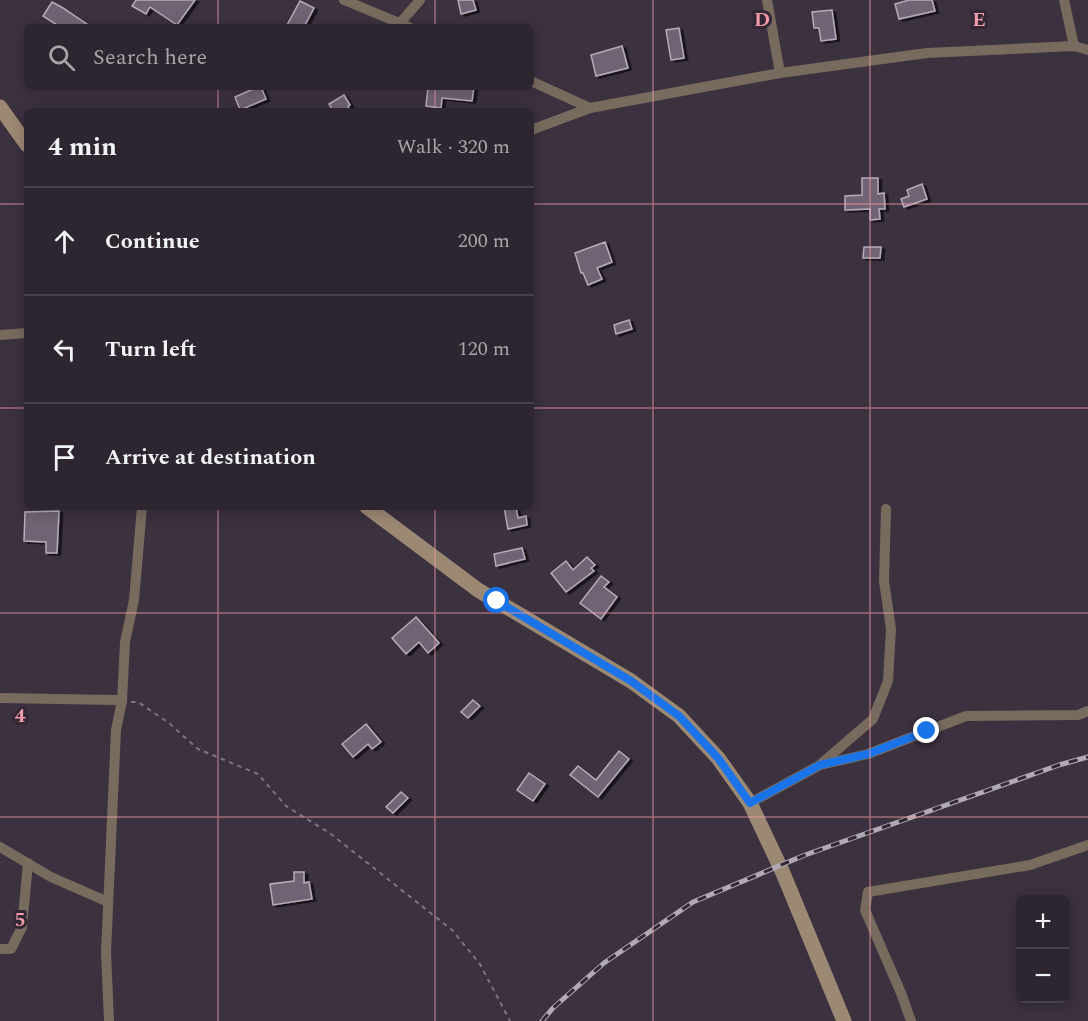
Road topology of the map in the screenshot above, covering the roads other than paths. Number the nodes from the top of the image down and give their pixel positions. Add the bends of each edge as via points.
1 (344, 0) edge
2 (420, 0) edge
3 (767, 0) edge
4 (1064, 0) edge
5 (402, 24) edge
6 (405, 24) edge
7 (1074, 46) junction
8 (1088, 50) edge
9 (780, 73) junction
10 (534, 82) edge
11 (0, 107) edge
12 (590, 108) junction
13 (534, 129) edge
14 (24, 141) edge
15 (24, 333) edge
16 (0, 335) edge
17 (886, 509) dead end
18 (142, 510) edge
19 (371, 510) edge
20 (0, 698) edge
21 (122, 701) junction
22 (1088, 711) edge
23 (820, 765) junction
24 (750, 803) junction
25 (1088, 845) edge
26 (0, 847) edge
27 (28, 863) junction
28 (108, 902) junction
29 (0, 950) edge
30 (109, 1021) edge
31 (844, 1021) edge
32 (911, 1021) edge

1 - 5 street
2 - 6 street
3 - 9 street
4 - 7 street
7 - 8 street
7 - 9 street via 927,53
9 - 12 street
10 - 12 street
11 - 14 main road
12 - 13 street
15 - 16 street
17 - 23 street via 884,581 891,629 888,681 873,719
18 - 21 street via 134,600 125,642
19 - 24 main road via 478,590 631,681 679,716 718,758
20 - 21 street
21 - 28 street via 116,730
22 - 23 street via 1078,715 966,716 868,754
23 - 24 street
24 - 31 main road
25 - 32 street via 1030,864 868,892 865,910
26 - 27 street
27 - 28 street
27 - 29 street via 22,927 11,949
28 - 30 street

